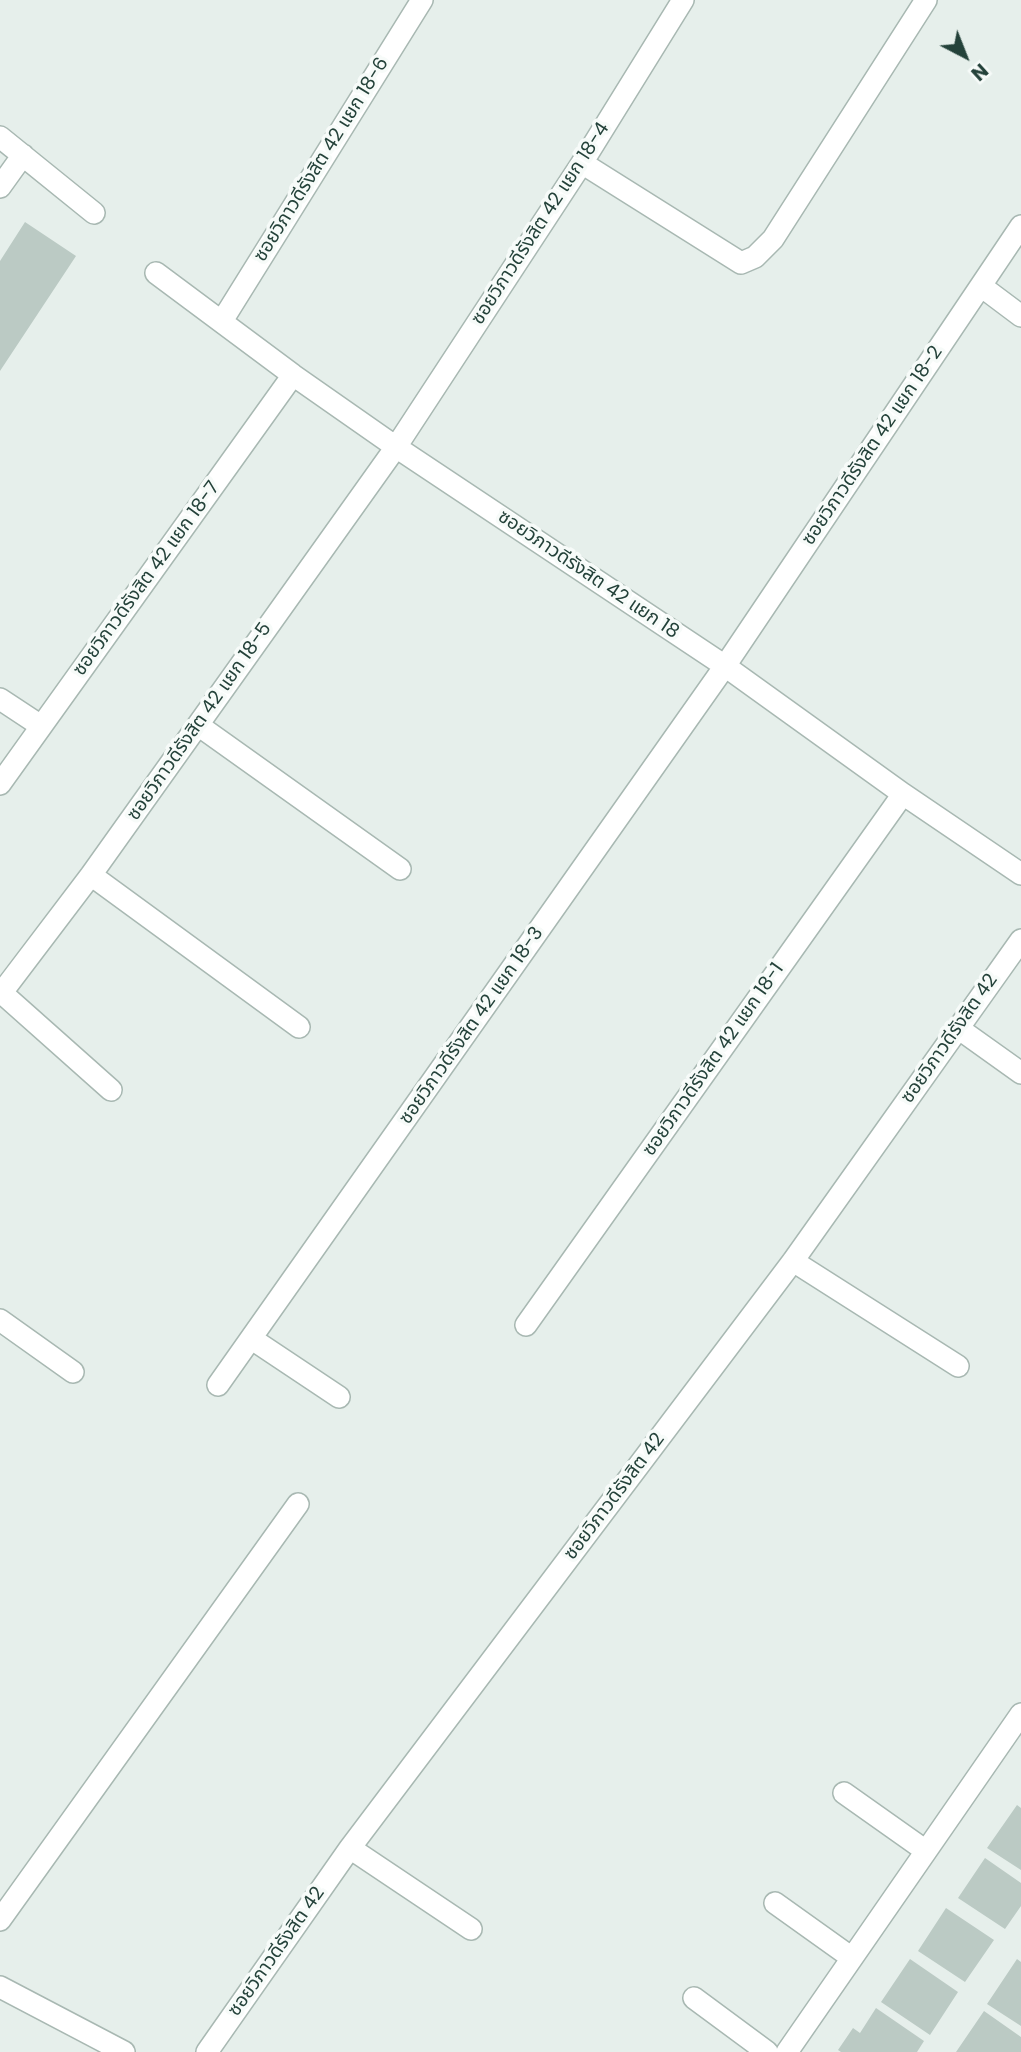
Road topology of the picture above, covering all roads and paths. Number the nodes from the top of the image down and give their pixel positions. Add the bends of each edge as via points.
1 (422, 0) edge
2 (683, 0) edge
3 (926, 0) edge
4 (0, 136) edge
5 (23, 155) junction
6 (582, 163) junction
7 (0, 187) edge
8 (94, 213) dead end
9 (1021, 226) edge
10 (156, 274) dead end
11 (981, 286) junction
12 (1021, 316) edge
13 (222, 321) junction
14 (293, 375) junction
15 (396, 447) junction
16 (725, 666) junction
17 (0, 699) edge
18 (198, 725) junction
19 (41, 726) junction
20 (0, 784) edge
21 (902, 794) junction
22 (400, 869) dead end
23 (1021, 874) edge
24 (91, 875) junction
25 (1021, 940) edge
26 (1, 994) edge
27 (299, 1027) dead end
28 (958, 1028) junction
29 (1021, 1073) edge
30 (111, 1090) dead end
31 (793, 1261) junction
32 (0, 1320) edge
33 (526, 1325) dead end
34 (252, 1339) junction
35 (958, 1366) dead end
36 (73, 1373) dead end
37 (219, 1385) dead end
38 (339, 1397) dead end
39 (298, 1504) dead end
40 (1021, 1714) edge
41 (844, 1793) dead end
42 (350, 1848) junction
43 (926, 1852) junction
44 (775, 1903) dead end
45 (0, 1920) edge
46 (471, 1929) dead end
47 (852, 1958) junction
48 (0, 1987) edge
49 (694, 1998) dead end
50 (124, 2052) edge
51 (207, 2052) edge
52 (767, 2052) edge
53 (787, 2052) edge

1 - 13 street, ซอยวิภาวดีรังสิต 42 แยก 18-6
2 - 6 street, ซอยวิภาวดีรังสิต 42 แยก 18-4
3 - 6 street via 773,239 755,257 741,263
4 - 5 street
5 - 7 street
5 - 8 street
6 - 15 street, ซอยวิภาวดีรังสิต 42 แยก 18-4
9 - 11 street, ซอยวิภาวดีรังสิต 42 แยก 18-2
10 - 13 street, ซอยวิภาวดีรังสิต 42 แยก 18
11 - 12 street
11 - 16 street, ซอยวิภาวดีรังสิต 42 แยก 18-2
13 - 14 street, ซอยวิภาวดีรังสิต 42 แยก 18
14 - 15 street, ซอยวิภาวดีรังสิต 42 แยก 18
14 - 19 street, ซอยวิภาวดีรังสิต 42 แยก 18-7
15 - 16 street, ซอยวิภาวดีรังสิต 42 แยก 18
15 - 18 street, ซอยวิภาวดีรังสิต 42 แยก 18-5
16 - 21 street, ซอยวิภาวดีรังสิต 42 แยก 18
16 - 34 street, ซอยวิภาวดีรังสิต 42 แยก 18-3
17 - 19 street
18 - 22 street
18 - 24 street, ซอยวิภาวดีรังสิต 42 แยก 18-5
19 - 20 street, ซอยวิภาวดีรังสิต 42 แยก 18-7
21 - 23 street, ซอยวิภาวดีรังสิต 42 แยก 18
21 - 33 street, ซอยวิภาวดีรังสิต 42 แยก 18-1
24 - 26 street, ซอยวิภาวดีรังสิต 42 แยก 18-5
24 - 27 street
25 - 28 street, ซอยวิภาวดีรังสิต 42
26 - 30 street
28 - 29 street
28 - 31 street, ซอยวิภาวดีรังสิต 42
31 - 35 street
31 - 42 street, ซอยวิภาวดีรังสิต 42
32 - 36 street
34 - 37 street, ซอยวิภาวดีรังสิต 42 แยก 18-3
34 - 38 street
39 - 45 street
40 - 43 street
41 - 43 street
42 - 46 street
42 - 51 street, ซอยวิภาวดีรังสิต 42
43 - 47 street
44 - 47 street
47 - 53 street
48 - 50 street
49 - 52 street

